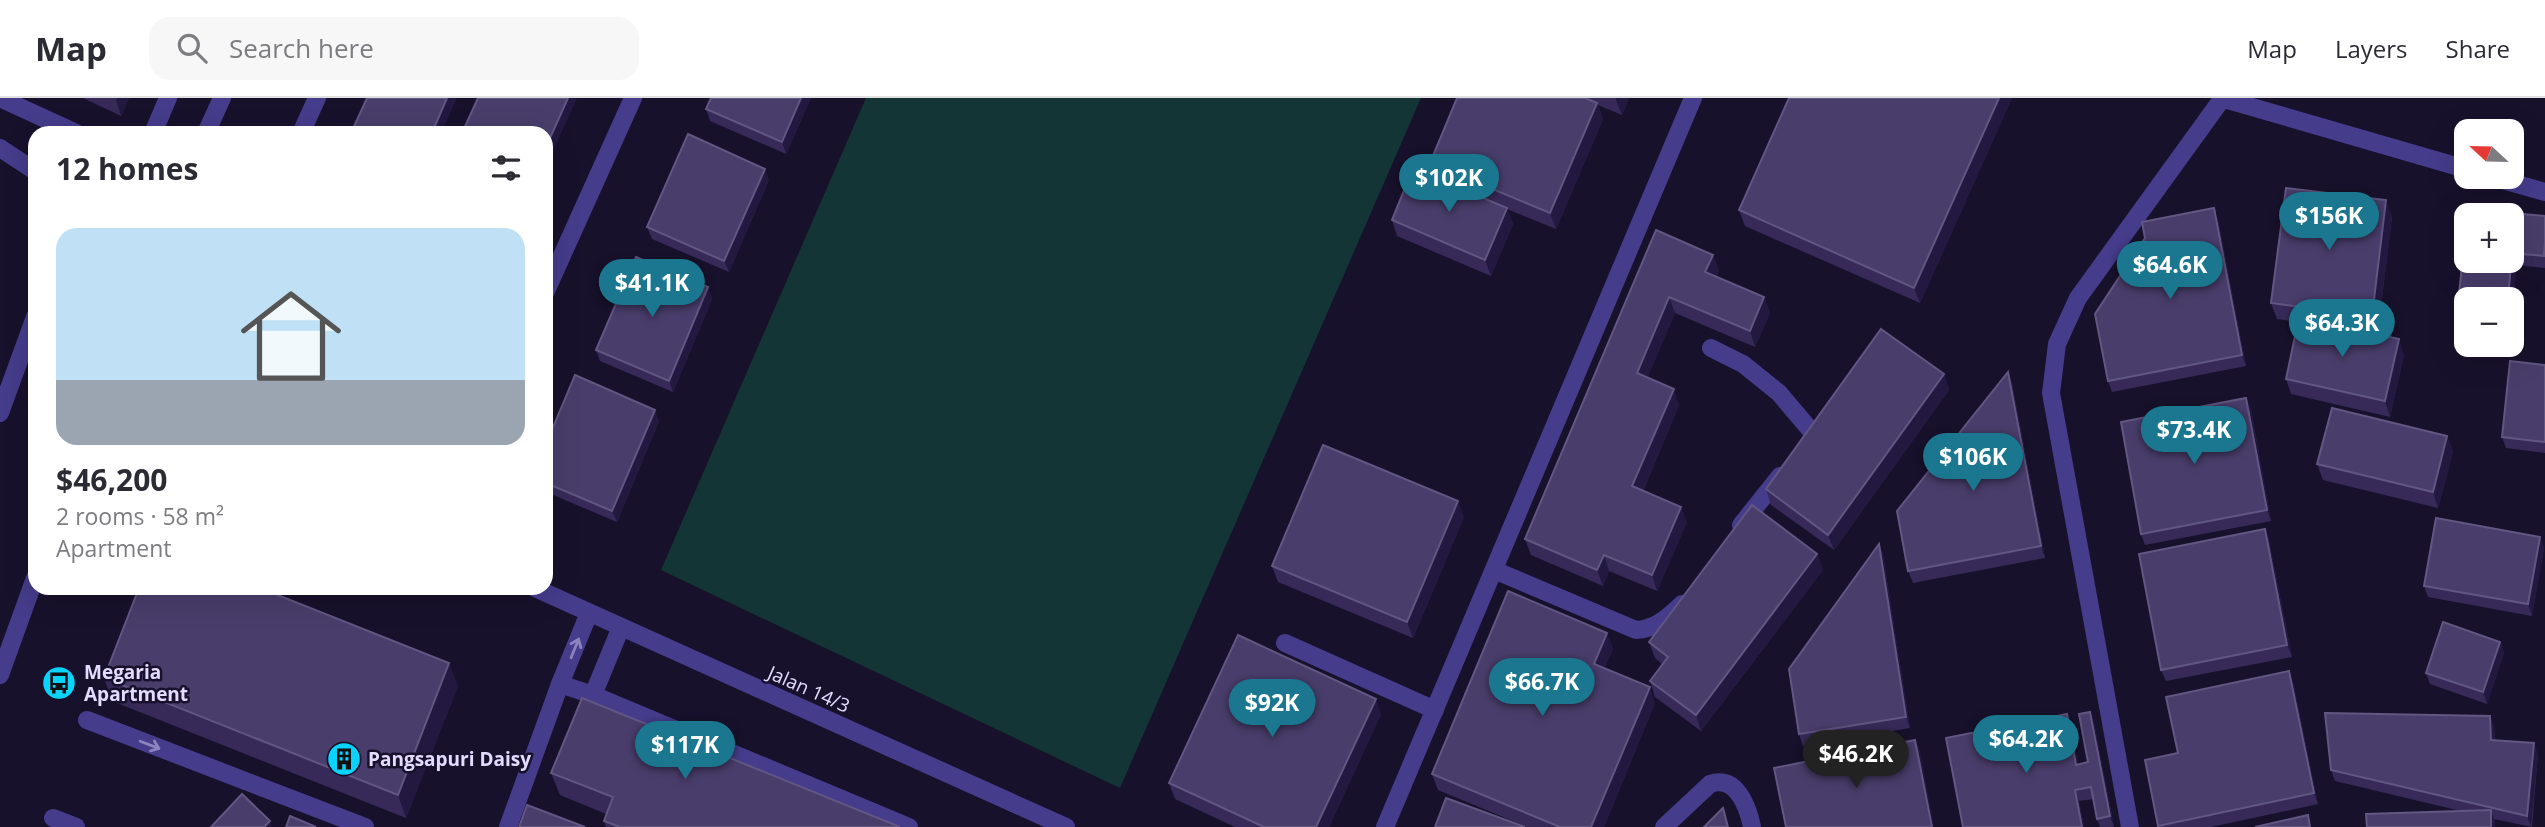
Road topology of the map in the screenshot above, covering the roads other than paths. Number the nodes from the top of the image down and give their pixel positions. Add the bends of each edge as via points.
1 (0, 98) edge
2 (168, 98) edge
3 (222, 98) edge
4 (317, 98) edge
5 (633, 98) edge
6 (1693, 98) edge
7 (2221, 99) edge
8 (61, 126) edge
9 (156, 126) edge
10 (209, 126) edge
11 (304, 126) edge
12 (0, 149) edge
13 (2454, 166) edge
14 (28, 167) edge
15 (2524, 186) edge
16 (2545, 192) edge
17 (553, 275) edge
18 (28, 336) edge
19 (1711, 348) dead end
20 (0, 413) edge
21 (1812, 432) edge
22 (1788, 465) edge
23 (1734, 535) edge
24 (1494, 570) junction
25 (1692, 591) edge
26 (28, 595) edge
27 (550, 595) edge
28 (589, 613) junction
29 (621, 627) junction
30 (1285, 643) dead end
31 (2, 663) edge
32 (560, 684) junction
33 (593, 695) junction
34 (1435, 710) junction
35 (87, 720) dead end
36 (53, 818) dead end
37 (76, 827) edge
38 (365, 827) edge
39 (508, 827) edge
40 (909, 827) edge
41 (1066, 827) edge
42 (1385, 827) edge
43 (1664, 827) edge
44 (1752, 827) edge
45 (2130, 827) edge

1 - 8 street
2 - 9 street
3 - 10 street
4 - 11 street
5 - 17 street
6 - 24 street
7 - 13 street
7 - 45 street via 2078,298 2055,356 2051,393
12 - 14 street
15 - 16 street
18 - 20 street
19 - 21 street via 1744,364 1779,393
22 - 23 street
24 - 25 street via 1636,630 1649,629 1668,617
24 - 34 street
26 - 31 street
27 - 28 street, Jalan 14/3
28 - 29 street, Jalan 14/3
32 -> 28 street
29 - 33 street
29 - 41 street, Jalan 14/3
30 - 34 street
32 - 33 street
32 - 39 street
33 - 40 street
34 - 42 street
35 -> 38 street
36 - 37 street
43 - 44 street via 1718,781 1743,798

